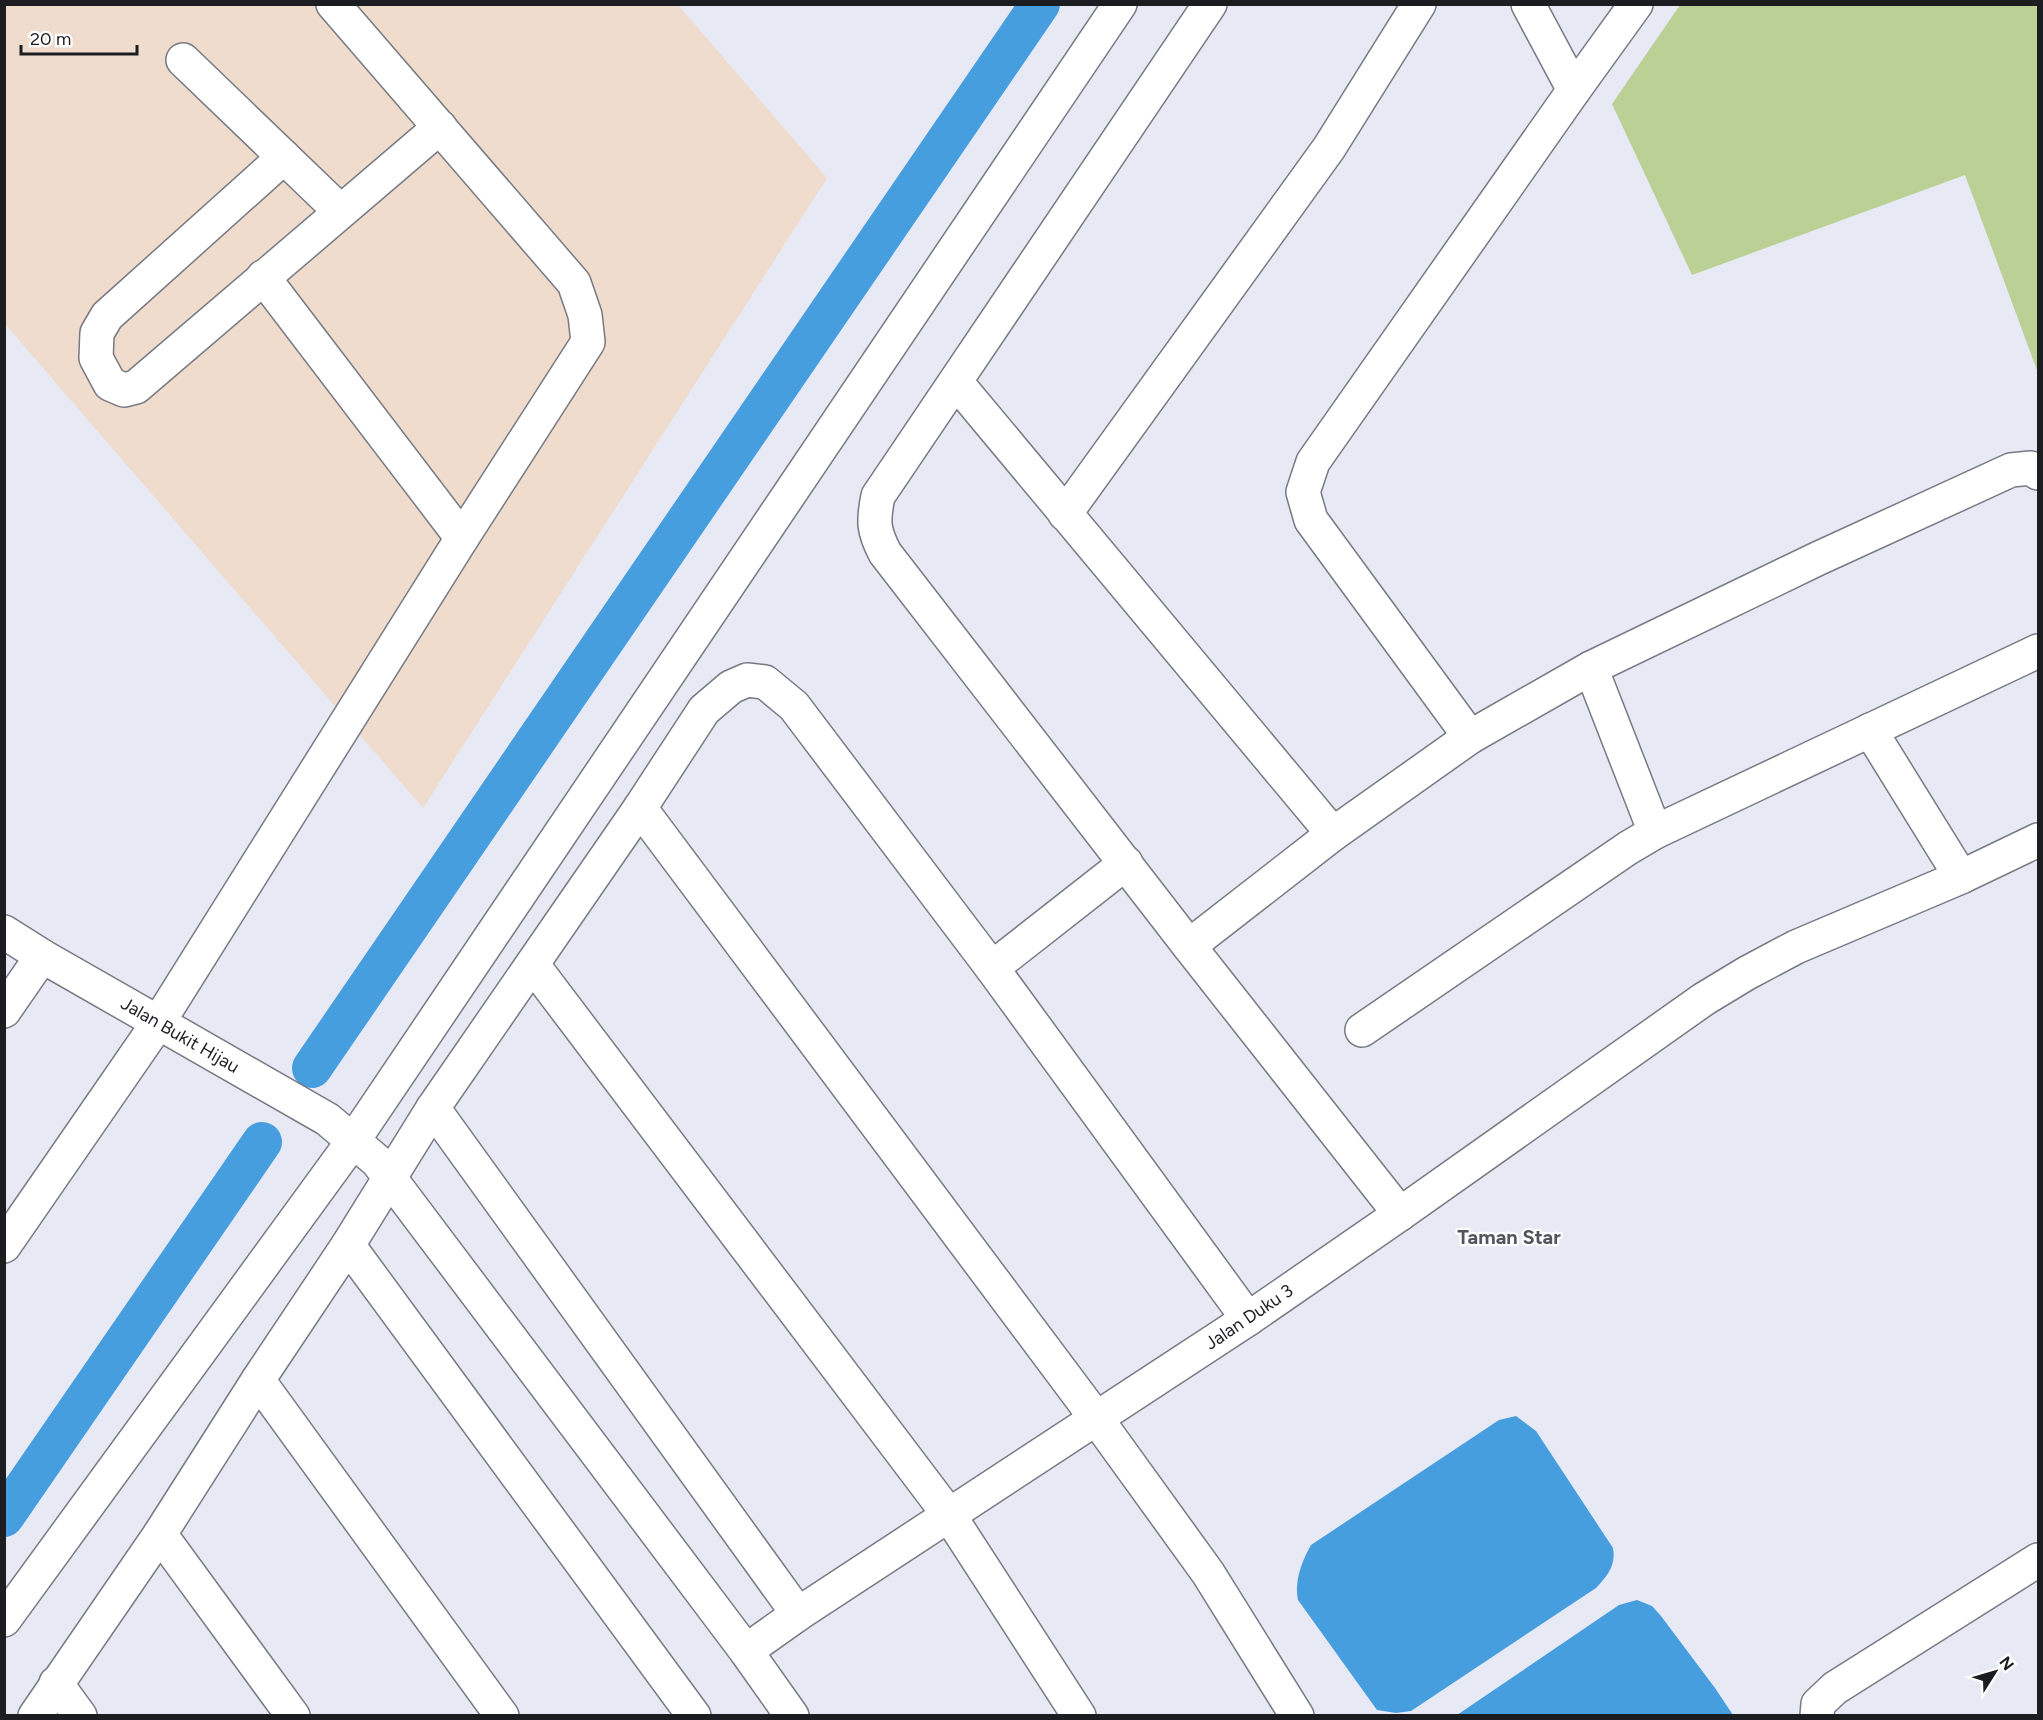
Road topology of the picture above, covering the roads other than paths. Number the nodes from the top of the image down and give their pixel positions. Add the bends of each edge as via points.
1 (333, 4) edge
2 (1120, 4) edge
3 (1210, 4) edge
4 (1419, 4) edge
5 (1528, 4) edge
6 (1636, 4) edge
7 (183, 60) dead end
8 (1574, 90) junction
9 (440, 128) junction
10 (284, 157) junction
11 (340, 211) junction
12 (263, 277) junction
13 (956, 382) junction
14 (2038, 473) edge
15 (1065, 514) junction
16 (462, 538) junction
17 (2038, 651) edge
18 (1591, 668) junction
19 (1870, 730) junction
20 (1470, 737) junction
21 (640, 808) junction
22 (1655, 832) junction
23 (1333, 834) junction
24 (2038, 840) edge
25 (1126, 863) junction
26 (1961, 877) junction
27 (4, 932) edge
28 (1189, 946) junction
29 (42, 956) junction
30 (533, 965) junction
31 (992, 968) junction
32 (4, 1011) edge
33 (158, 1023) junction
34 (1362, 1030) dead end
35 (433, 1108) junction
36 (353, 1141) junction
37 (389, 1178) junction
38 (1400, 1214) junction
39 (348, 1245) junction
40 (4, 1246) edge
41 (1248, 1319) junction
42 (258, 1380) junction
43 (1096, 1418) junction
44 (949, 1515) junction
45 (160, 1534) junction
46 (2038, 1560) edge
47 (798, 1614) junction
48 (4, 1620) edge
49 (746, 1651) junction
50 (56, 1683) junction
51 (35, 1716) edge
52 (80, 1716) edge
53 (293, 1716) edge
54 (502, 1716) edge
55 (694, 1716) edge
56 (792, 1716) edge
57 (1079, 1716) edge
58 (1297, 1716) edge
59 (1817, 1716) edge

1 - 9 street
2 - 36 street
3 - 13 street
4 - 15 street via 1329,148
5 - 8 street
6 - 8 street
7 - 10 street
8 - 20 street via 1313,462 1303,492 1311,520
9 - 11 street
9 - 16 street via 574,283 585,315 588,342
10 - 11 street
10 - 12 street via 106,316 97,333 96,358 110,384 124,390 136,387
11 - 12 street
12 - 16 street
13 - 15 street
13 - 25 street via 878,496 873,520 876,536 885,553
14 - 18 street via 2031,468 2011,470
15 - 23 street
16 - 33 street
17 - 19 street
18 - 20 street
18 - 22 street
19 - 22 street
19 - 26 street
20 - 23 street
21 - 30 street
21 - 31 street via 704,710 730,687 747,680 765,682 794,706
21 - 43 street
22 - 34 street
23 - 28 street
24 - 26 street, Jalan Duku 3
25 - 28 street
25 - 31 street
26 - 38 street, Jalan Duku 3 via 1796,947 1738,978
27 - 29 street, Jalan Bukit Hijau
28 - 38 street
29 - 32 street
29 - 33 street, Jalan Bukit Hijau
30 - 35 street
30 - 44 street
31 - 41 street
33 - 36 street, Jalan Bukit Hijau via 327,1119
33 - 40 street
35 - 37 street
35 - 47 street
36 - 37 street, Jalan Bukit Hijau via 377,1161
36 - 48 street
37 - 39 street
37 - 49 street, Jalan Bukit Hijau
38 - 41 street, Jalan Duku 3
39 - 42 street
39 - 55 street
41 - 43 street, Jalan Duku 3
42 - 45 street
42 - 54 street
43 - 44 street, Jalan Duku 3
43 - 58 street via 1208,1573
44 - 47 street, Jalan Duku 3
44 - 57 street
45 - 50 street
45 - 53 street
46 - 59 street via 1835,1688 1818,1704
47 - 49 street, Jalan Duku 3
49 - 56 street, Jalan Bukit Hijau
50 - 51 street
50 - 52 street

